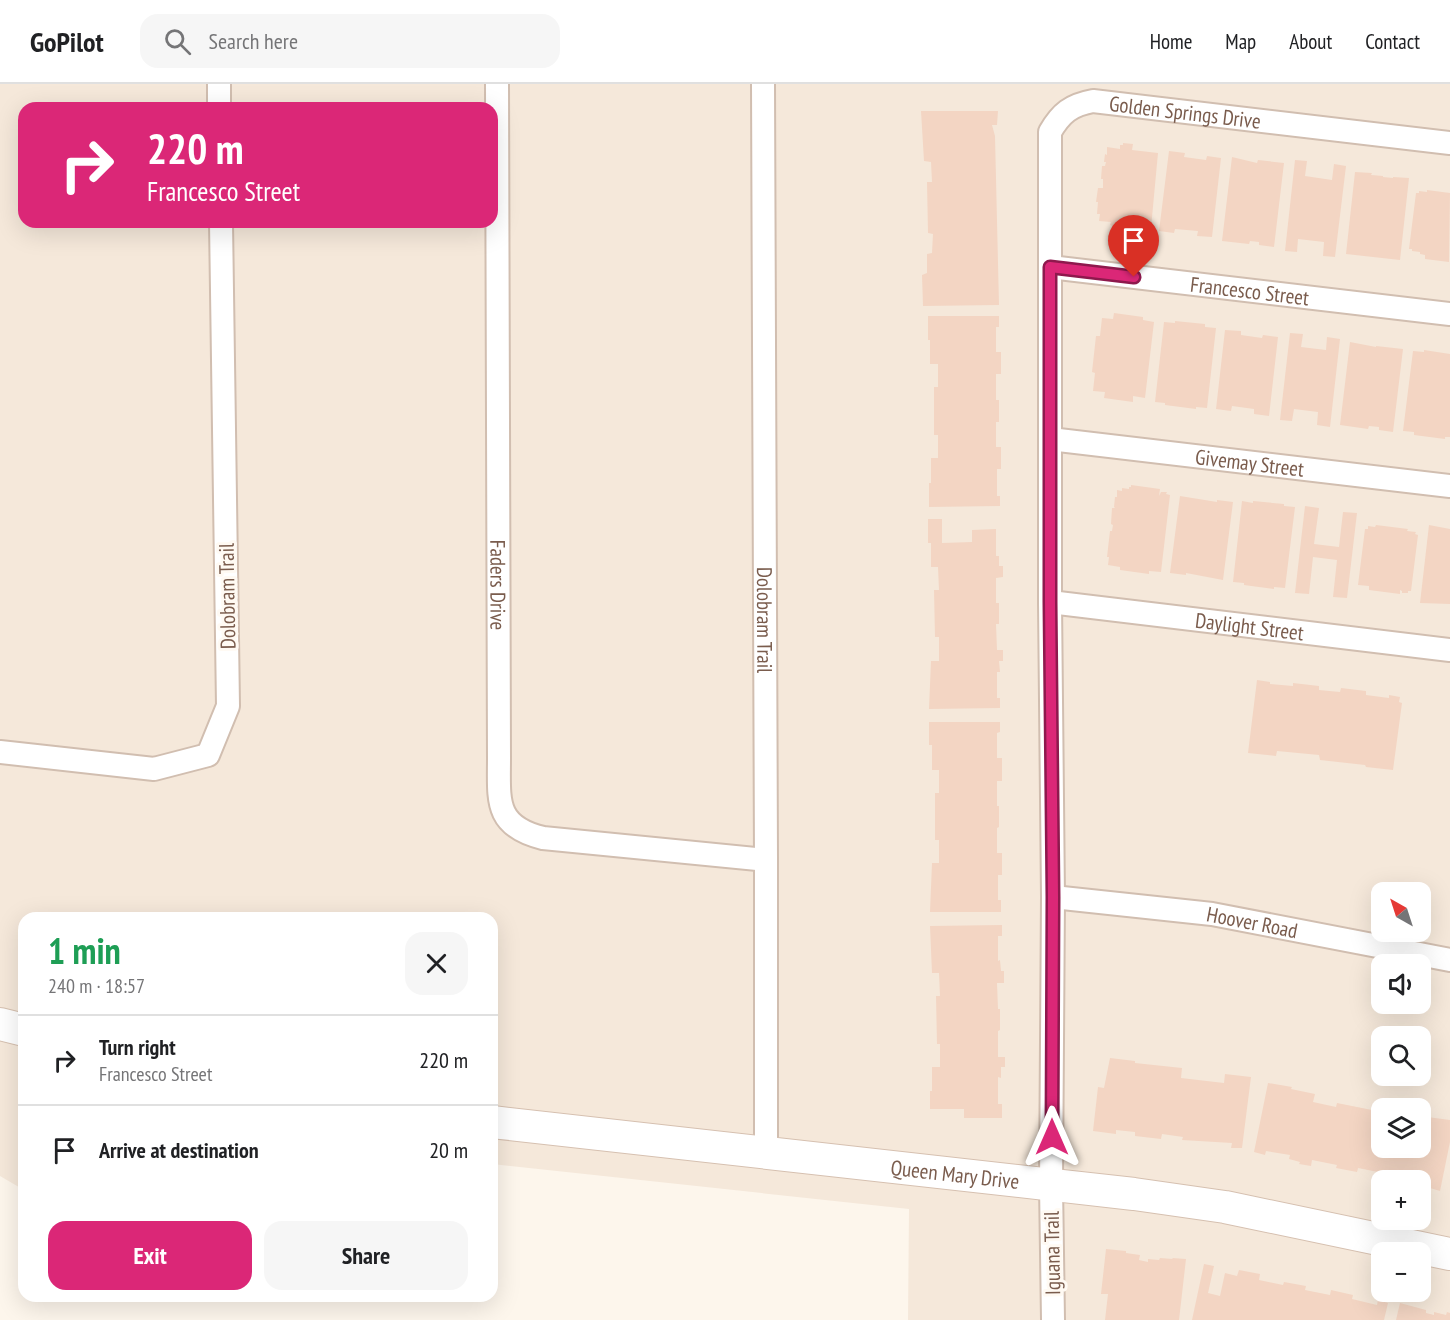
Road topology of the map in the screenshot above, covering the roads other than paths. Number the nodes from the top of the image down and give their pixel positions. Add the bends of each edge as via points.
1 (219, 84) edge
2 (497, 84) edge
3 (763, 84) edge
4 (219, 102) edge
5 (497, 102) edge
6 (1450, 143) edge
7 (221, 228) edge
8 (497, 228) edge
9 (1050, 267) junction
10 (1450, 314) edge
11 (1050, 439) junction
12 (1450, 486) edge
13 (1050, 602) junction
14 (1450, 650) edge
15 (0, 752) edge
16 (766, 860) junction
17 (1053, 897) junction
18 (1450, 960) edge
19 (0, 1024) edge
20 (18, 1028) edge
21 (498, 1123) edge
22 (766, 1154) junction
23 (1051, 1185) junction
24 (1450, 1254) edge
25 (1053, 1320) edge

1 - 4 street
2 - 5 street, Faders Drive
3 - 16 street, Dolobram Trail
6 - 9 street, Golden Springs Drive via 1093,101 1080,104 1065,112 1050,132
7 - 15 street, Dolobram Trail via 228,706 208,755 154,769
8 - 16 street, Faders Drive via 499,796 503,813 514,826 543,838
9 - 10 street, Francesco Street
9 - 11 street, Golden Springs Drive
11 - 12 street, Givemay Street
11 - 13 street, Golden Springs Drive
13 - 14 street, Daylight Street
13 - 17 street, Golden Springs Drive
16 - 22 street, Dolobram Trail
17 - 18 street, Hoover Road via 1212,914
17 - 23 street, Golden Springs Drive
19 - 20 street
21 - 22 street, Queen Mary Drive
22 - 23 street, Queen Mary Drive
23 - 24 street, Queen Mary Drive via 1225,1207
23 - 25 street, Iguana Trail

